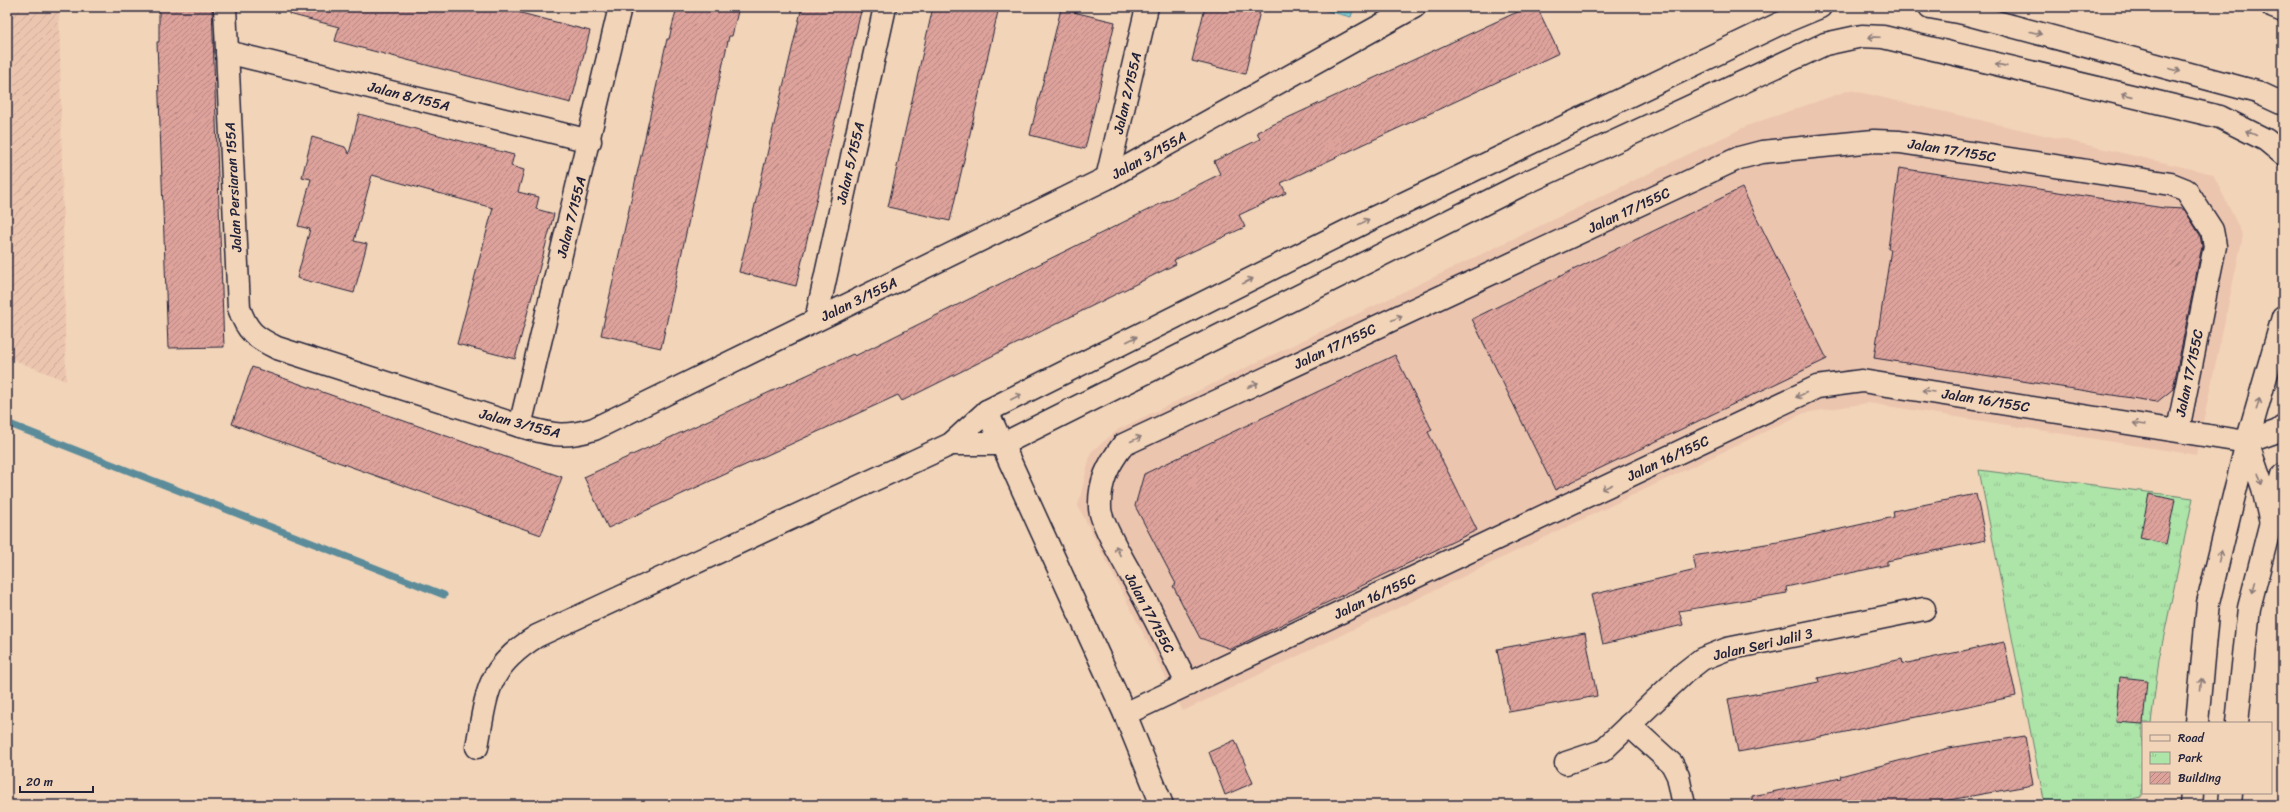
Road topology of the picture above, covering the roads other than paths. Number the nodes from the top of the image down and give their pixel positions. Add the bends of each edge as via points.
1 (225, 7) edge
2 (620, 7) edge
3 (885, 7) edge
4 (1147, 7) edge
5 (1414, 7) edge
6 (1820, 7) edge
7 (1930, 7) edge
8 (2273, 7) edge
9 (2283, 11) edge
10 (227, 52) junction
11 (2283, 104) edge
12 (590, 141) junction
13 (2283, 154) edge
14 (1107, 178) junction
15 (2283, 317) edge
16 (816, 320) junction
17 (277, 348) joint
18 (987, 411) junction
19 (520, 426) junction
20 (2283, 427) edge
21 (2178, 430) junction
22 (2247, 442) junction
23 (950, 444) junction
24 (1003, 444) junction
25 (2283, 475) edge
26 (2270, 522) junction
27 (1924, 609) dead end
28 (1188, 685) junction
29 (1126, 714) junction
30 (2197, 722) edge
31 (2237, 722) edge
32 (1629, 725) junction
33 (477, 747) dead end
34 (1566, 763) dead end
35 (2192, 794) edge
36 (2231, 794) edge
37 (1162, 805) edge
38 (1684, 805) edge
39 (2191, 805) edge
40 (2230, 805) edge

1 - 10 street, Jalan Persiaran 155A
2 - 12 street, Jalan 7/155A
3 - 16 street, Jalan 5/155A
4 - 14 street, Jalan 2/155A
5 - 14 street, Jalan 3/155A
18 -> 6 street via 1367,221
7 -> 11 street via 1963,13 2257,92
8 - 9 street
10 - 12 street, Jalan 8/155A
10 - 17 street, Jalan Persiaran 155A via 239,308 245,325 257,338
12 - 19 street, Jalan 7/155A
13 -> 24 street via 2266,140 2220,117 1883,37 1862,36 1825,44 1519,186
14 - 16 street, Jalan 3/155A
22 -> 15 street
16 - 19 street, Jalan 3/155A via 594,429 574,435 557,436
17 - 19 street, Jalan 3/155A
18 - 23 street
18 - 24 street
20 - 22 street
21 - 22 street, Jalan 16/155C
21 -> 28 street, Jalan 16/155C via 1862,381 1817,387
28 -> 21 street, Jalan 17/155C via 1100,510 1101,485 1108,465 1123,445 1739,158 1762,152 1874,141 1900,142 2171,184 2186,190 2212,230 2215,246
22 -> 26 street via 2263,488
30 -> 22 street via 2208,603
23 - 24 street
23 - 33 street via 537,636 516,649 500,667 489,686
24 - 29 street
25 - 26 street
26 -> 31 street via 2249,608
27 - 32 street, Jalan Seri Jalil 3 via 1727,650 1702,659
28 - 29 street, Jalan 16/155C
29 - 37 street
32 - 34 street, Jalan Seri Jalil 3 via 1602,751
32 - 38 street via 1672,764 1678,776
35 - 39 street
36 - 40 street

